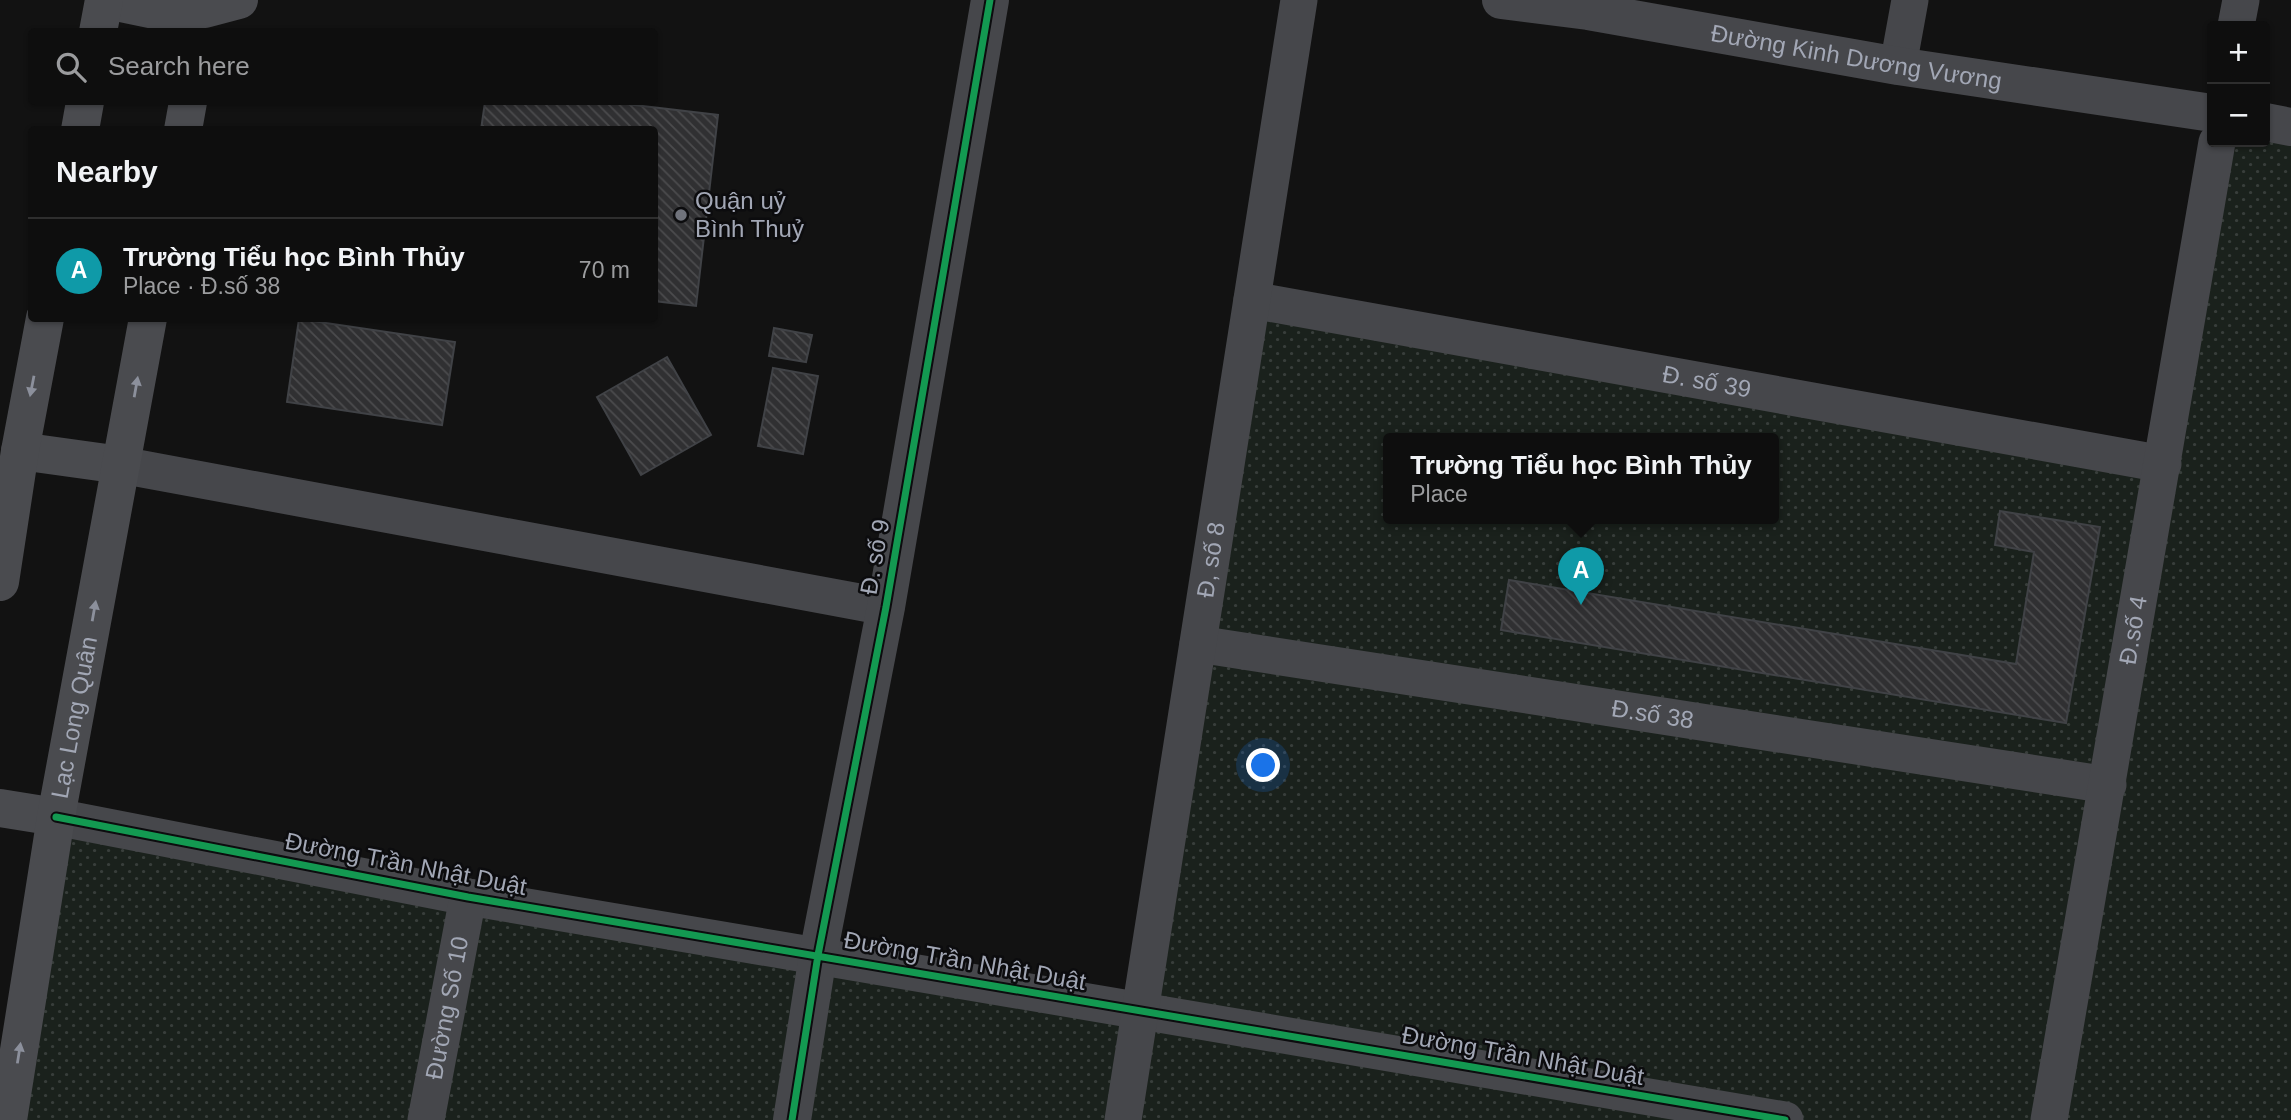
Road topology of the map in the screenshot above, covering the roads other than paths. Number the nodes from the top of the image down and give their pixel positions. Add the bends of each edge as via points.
1 (105, 0) edge
2 (990, 0) edge
3 (1299, 0) edge
4 (1501, 0) edge
5 (1910, 0) edge
6 (2241, 0) edge
7 (1588, 6) edge
8 (215, 14) edge
9 (2237, 21) edge
10 (99, 28) edge
11 (1898, 66) junction
12 (84, 105) edge
13 (187, 105) edge
14 (2207, 112) edge
15 (2270, 123) edge
16 (81, 126) edge
17 (184, 126) edge
18 (2291, 127) edge
19 (2216, 147) edge
20 (1252, 300) junction
21 (44, 322) edge
22 (147, 322) edge
23 (10, 450) edge
24 (121, 464) junction
25 (2162, 464) junction
26 (0, 582) edge
27 (886, 607) junction
28 (1198, 644) junction
29 (2108, 785) junction
30 (0, 808) edge
31 (56, 817) junction
32 (468, 897) junction
33 (818, 956) junction
34 (1139, 1010) junction
35 (8, 1120) edge
36 (426, 1120) edge
37 (792, 1120) edge
38 (1123, 1120) edge
39 (1785, 1120) edge
40 (2049, 1120) edge

1 - 8 main road via 154,10
1 - 10 main road
2 - 27 street, Đ. số 9
3 - 20 street, Đ, số 8
4 - 7 street, Đường Kinh Dương Vương
5 - 11 street
6 - 9 street
7 - 11 street, Đường Kinh Dương Vương
11 - 14 street, Đường Kinh Dương Vương
12 - 16 main road
13 - 17 main road
15 - 18 street
19 - 25 street, Đ.số 4
20 - 25 street, Đ. số 39
20 - 28 street, Đ, số 8
21 -> 23 main road
24 -> 22 main road, Lạc Long Quân
23 - 24 main road
23 - 26 main road
24 - 27 street
31 -> 24 main road, Lạc Long Quân
25 - 29 street, Đ.số 4
27 - 33 street, Đ. số 9
28 - 29 street, Đ.số 38
28 - 34 street, Đ, số 8
29 - 40 street, Đ.số 4
30 - 31 main road
31 - 32 street, Đường Trần Nhật Duật
35 -> 31 main road, Lạc Long Quân
32 - 33 street, Đường Trần Nhật Duật
32 - 36 street, Đường Số 10
33 - 34 street, Đường Trần Nhật Duật
33 - 37 street, Đ. số 9
34 - 38 street, Đ, số 8
34 - 39 street, Đường Trần Nhật Duật

